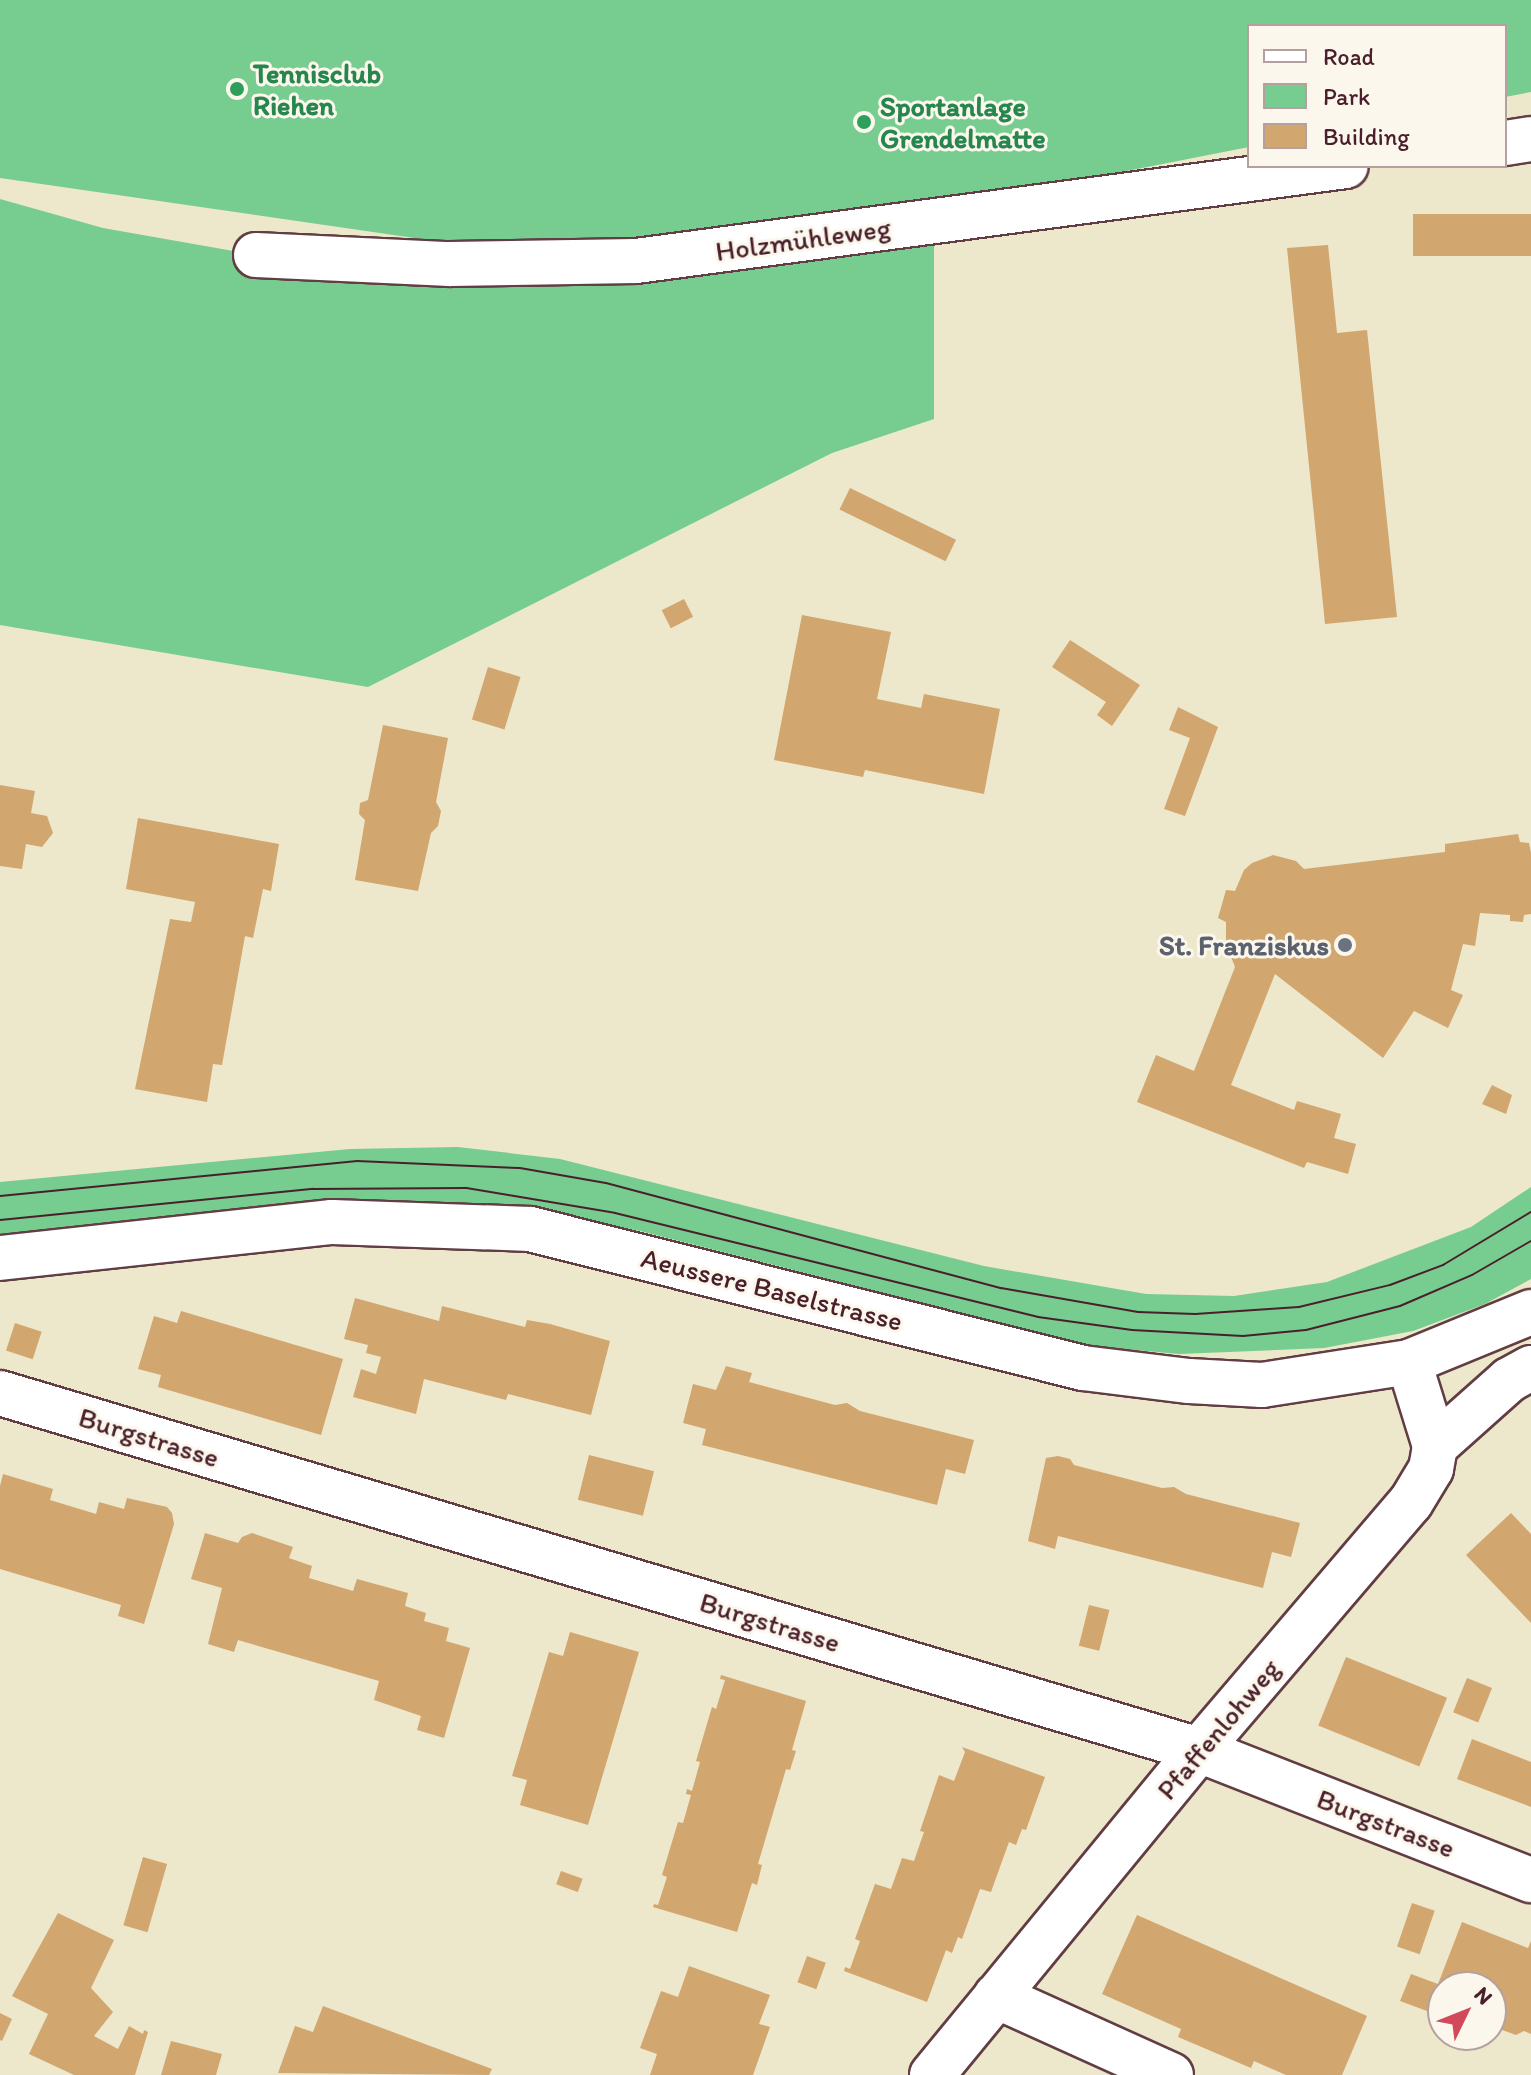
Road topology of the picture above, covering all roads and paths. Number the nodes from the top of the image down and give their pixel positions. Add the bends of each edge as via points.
1 (1531, 139) edge
2 (1507, 143) edge
3 (1331, 168) edge
4 (256, 255) dead end
5 (0, 1258) edge
6 (1531, 1312) edge
7 (1409, 1362) junction
8 (1531, 1368) edge
9 (0, 1393) edge
10 (1435, 1446) junction
11 (1199, 1750) junction
12 (1531, 1880) edge
13 (996, 1996) junction
14 (932, 2075) edge
15 (1171, 2075) edge

1 - 2 street
3 - 4 street, Holzmühleweg via 636,261 450,264
5 - 7 street, Aeussere Baselstrasse via 332,1222 530,1229 1083,1368 1262,1385
6 - 7 street, Aeussere Baselstrasse
7 - 10 street
8 - 10 street via 1509,1380
9 - 11 street, Burgstrasse
10 - 11 street, Pfaffenlohweg via 1431,1469 1411,1502
11 - 12 street, Burgstrasse
11 - 13 street, Pfaffenlohweg
13 - 14 street, Pfaffenlohweg
13 - 15 street

